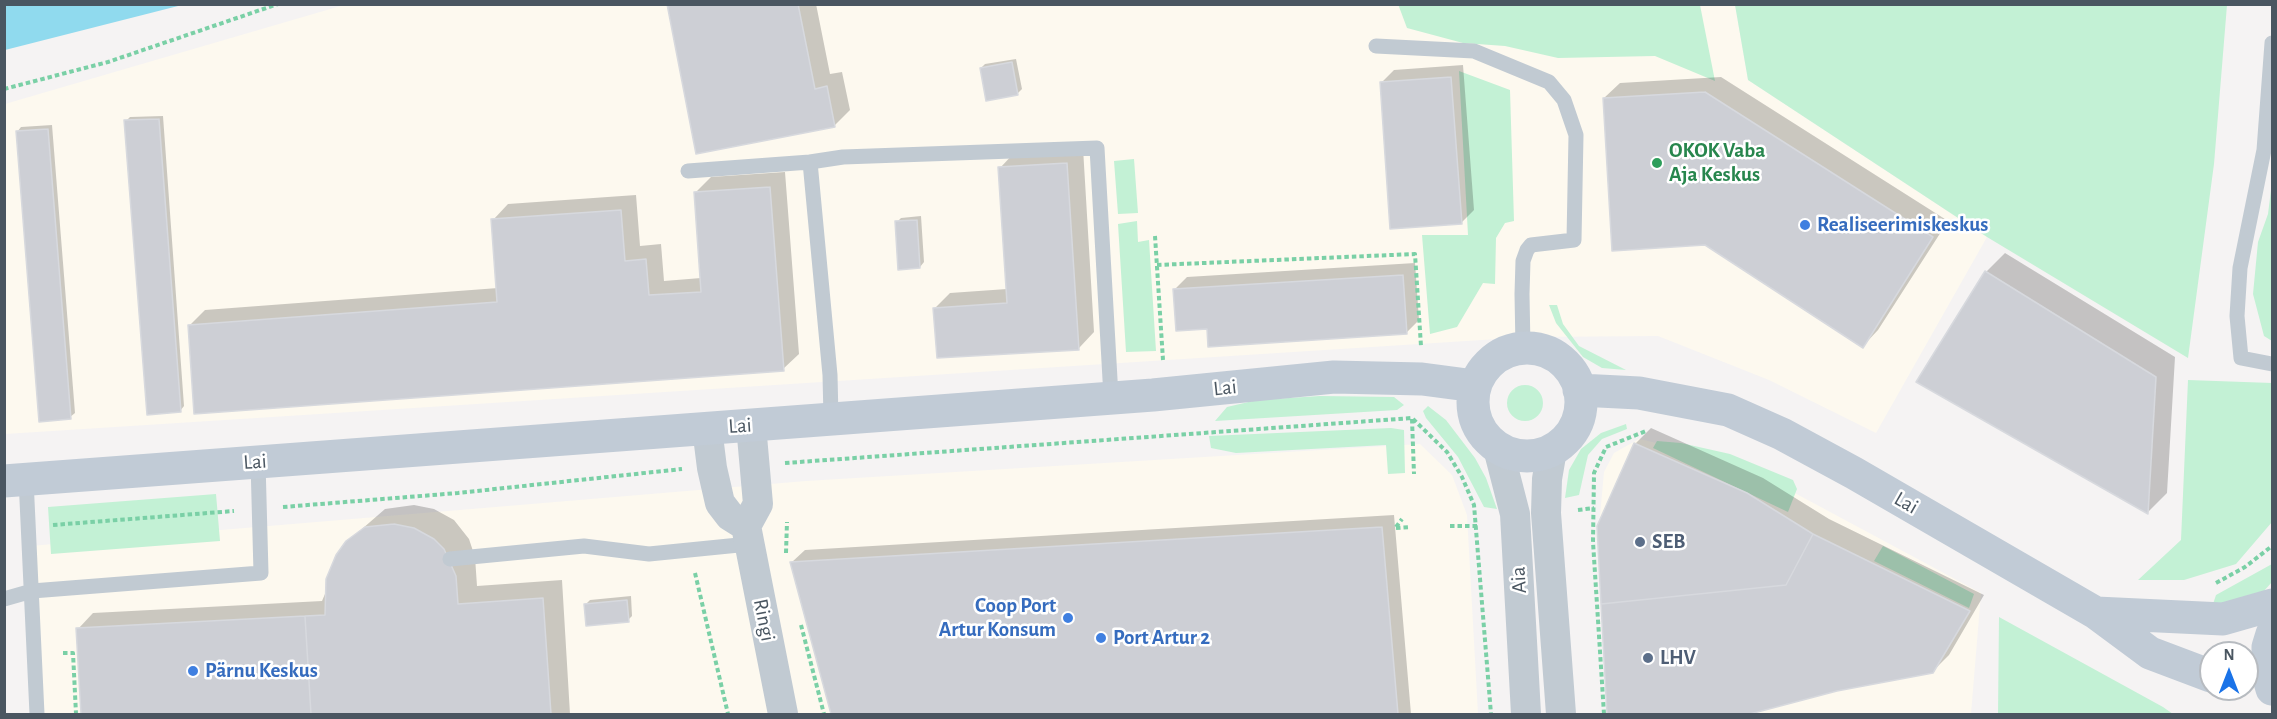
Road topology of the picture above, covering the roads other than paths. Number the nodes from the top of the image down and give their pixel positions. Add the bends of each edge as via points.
1 (2272, 43) edge
2 (1376, 46) dead end
3 (810, 162) junction
4 (688, 171) dead end
5 (1523, 348) junction
6 (2272, 364) edge
7 (1475, 386) junction
8 (1579, 390) junction
9 (1111, 398) junction
10 (831, 418) junction
11 (751, 425) junction
12 (707, 428) junction
13 (1498, 448) junction
14 (1552, 450) junction
15 (258, 462) junction
16 (15, 480) edge
17 (747, 535) junction
18 (450, 559) dead end
19 (32, 591) junction
20 (4, 599) edge
21 (2272, 605) edge
22 (2096, 613) junction
23 (2272, 634) edge
24 (2199, 671) edge
25 (2272, 689) edge
26 (37, 714) edge
27 (783, 714) edge
28 (1526, 714) edge
29 (1561, 714) edge

1 - 6 lane via 2264,150 2240,268 2237,316 2241,358
2 - 5 lane via 1474,51 1549,82 1564,100 1576,135 1574,240 1531,245 1527,250 1522,283
3 - 4 lane
3 - 9 lane via 843,157 1097,148
3 - 10 lane
5 - 7 street via 1493,360
5 - 8 street via 1553,355 1574,376
7 - 9 street, Lai via 1422,378 1334,377
7 - 13 street via 1474,415 1487,439
8 - 14 street via 1581,404 1576,424 1564,442
8 - 22 street, Lai via 1639,393 1728,410 1854,473
9 - 10 street, Lai
10 - 11 street, Lai
11 - 12 street, Lai
11 - 17 street via 758,504
12 - 15 street, Lai
12 - 17 street via 720,503
13 - 14 street via 1525,457
13 - 28 street, Aia via 1515,514
14 - 29 street, Aia via 1546,513
15 - 16 street, Lai
15 - 19 lane via 261,573
16 - 19 lane via 29,526
17 - 18 lane via 690,550 649,554 584,546
17 - 27 street, Ringi
19 - 20 lane
19 - 26 lane
21 - 22 street via 2223,619
22 - 24 street, Lai via 2150,653
23 - 25 street via 2268,647

